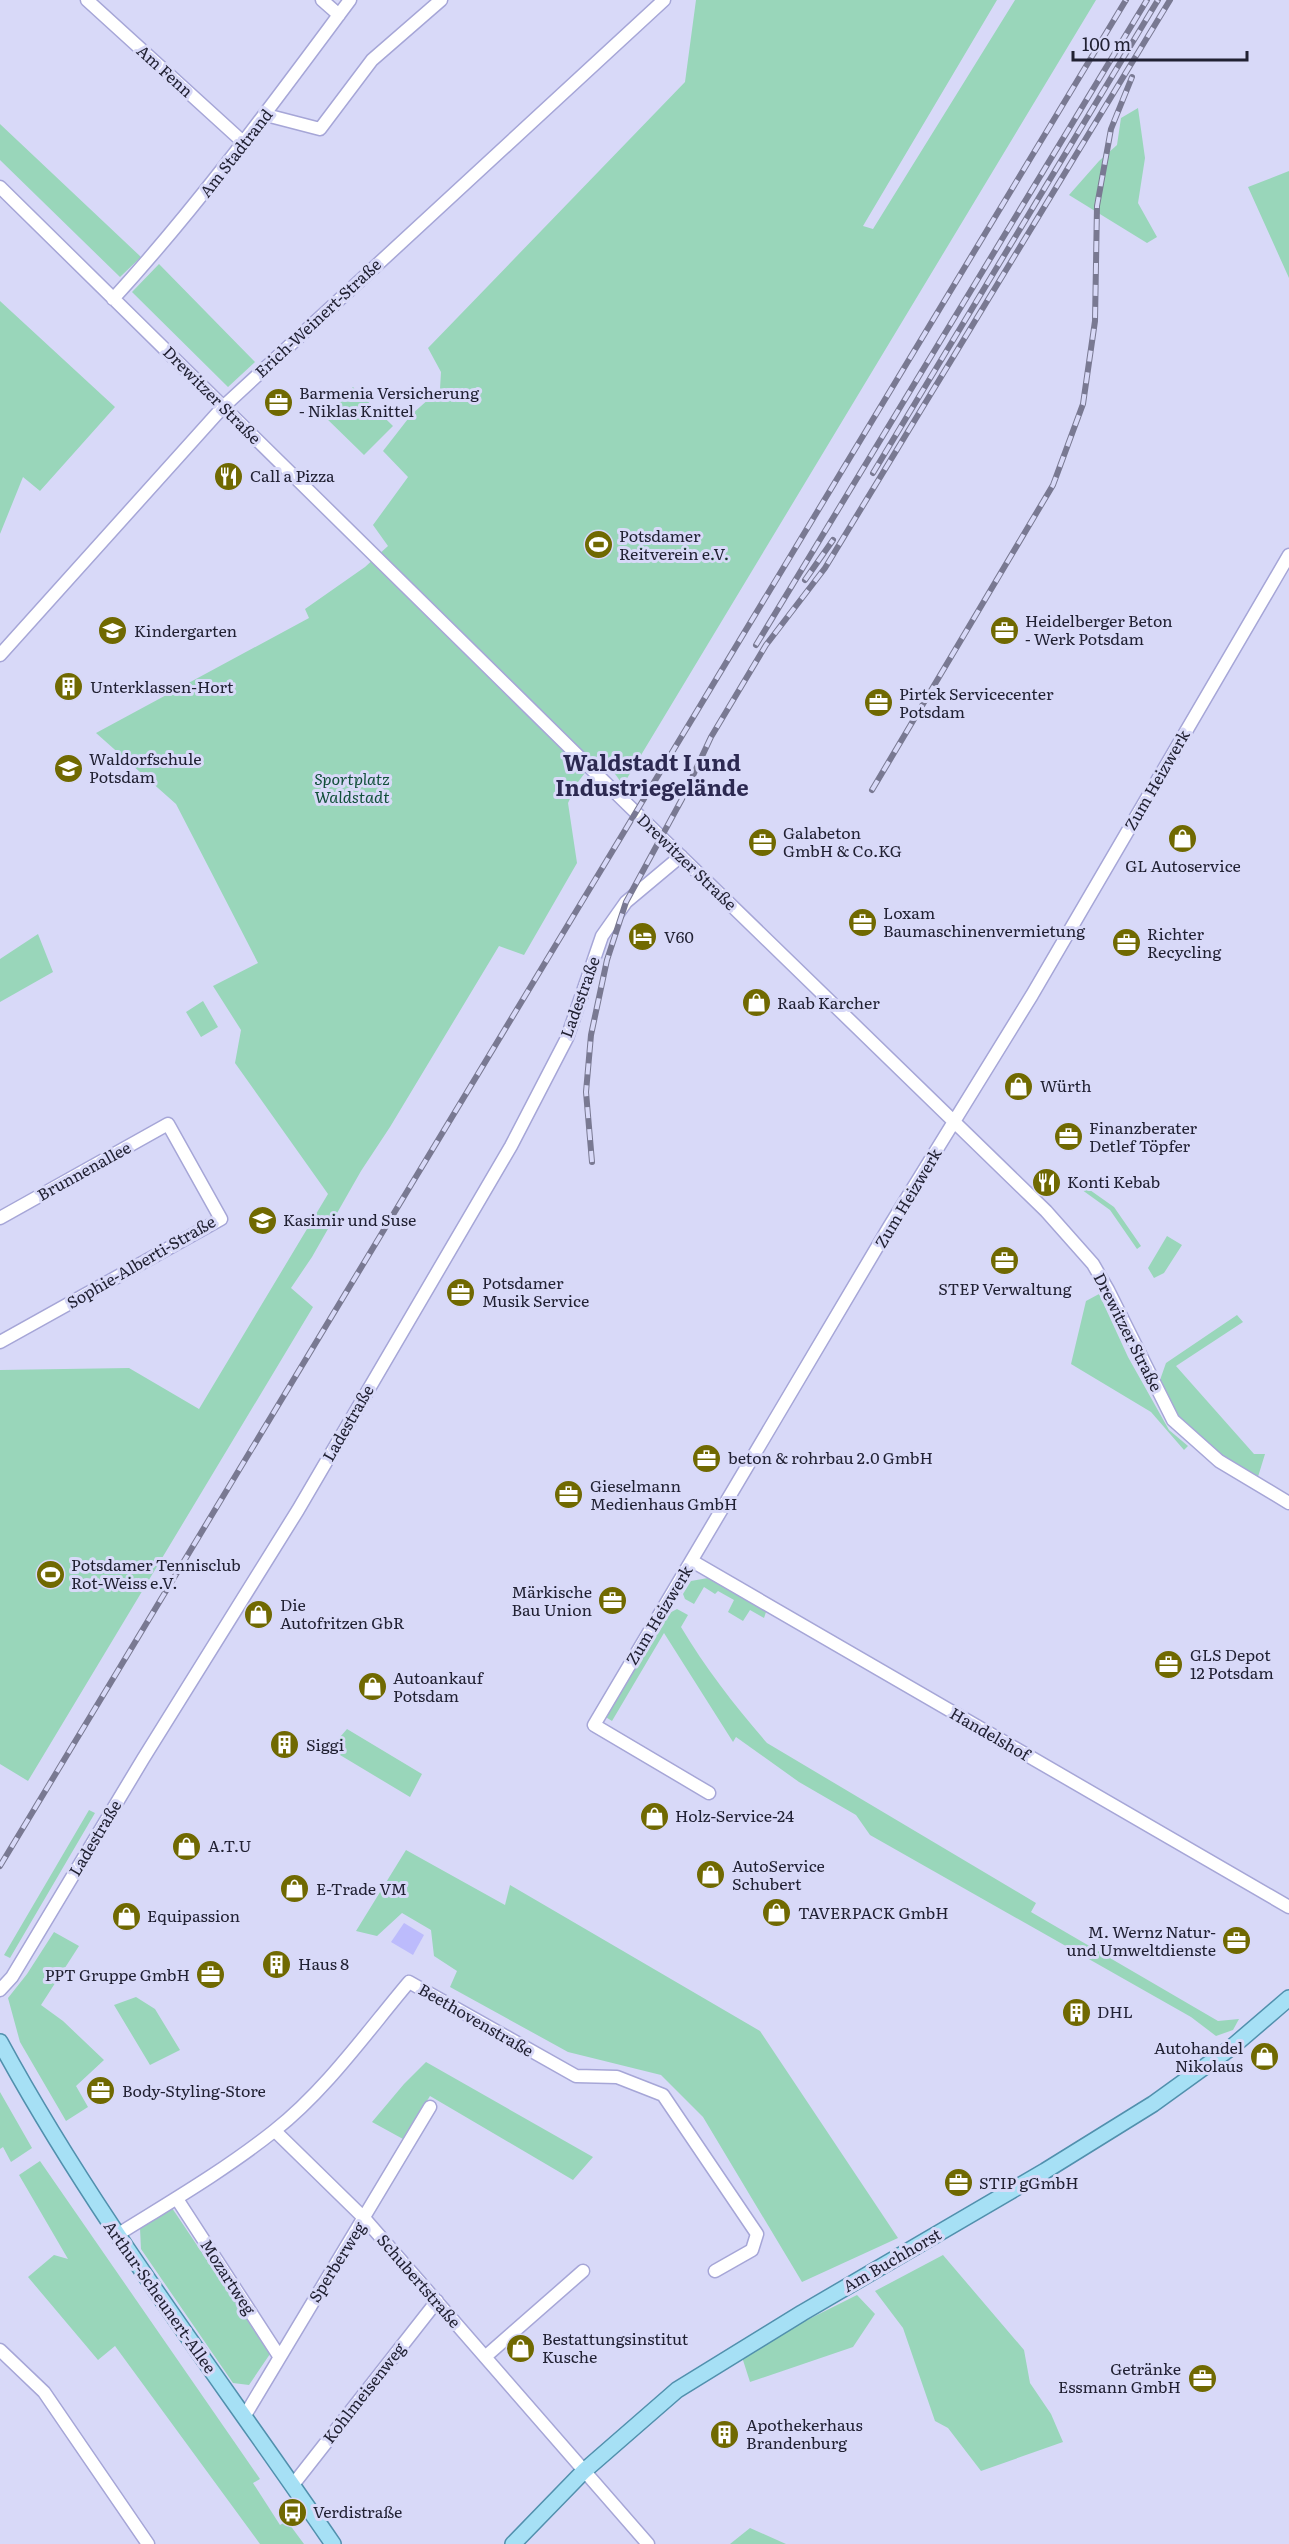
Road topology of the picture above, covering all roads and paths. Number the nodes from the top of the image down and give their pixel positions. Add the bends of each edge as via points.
1 (87, 0) edge
2 (322, 0) edge
3 (350, 0) edge
4 (441, 0) edge
5 (661, 1) edge
6 (339, 15) junction
7 (266, 115) junction
8 (243, 142) junction
9 (0, 188) edge
10 (113, 299) junction
11 (223, 406) junction
12 (1289, 555) edge
13 (0, 655) edge
14 (681, 856) junction
15 (955, 1122) junction
16 (168, 1124) joint
17 (0, 1218) edge
18 (0, 1342) edge
19 (1289, 1503) edge
20 (692, 1561) junction
21 (709, 1793) dead end
22 (1289, 1907) edge
23 (0, 1990) edge
24 (1289, 1998) edge
25 (0, 2042) edge
26 (430, 2107) dead end
27 (275, 2131) junction
28 (177, 2199) junction
29 (364, 2218) junction
30 (117, 2235) junction
31 (583, 2271) dead end
32 (716, 2271) dead end
33 (437, 2301) junction
34 (0, 2350) edge
35 (279, 2356) junction
36 (485, 2357) junction
37 (244, 2416) junction
38 (584, 2471) junction
39 (292, 2486) junction
40 (147, 2544) edge
41 (333, 2544) edge
42 (513, 2544) edge
43 (648, 2544) edge

1 - 8 street, Am Fenn
2 - 6 street
3 - 6 street, Am Stadtrand
4 - 7 street via 372,60 320,129
5 - 11 street, Erich-Weinert-Straße
6 - 7 street, Am Stadtrand
7 - 8 street, Am Stadtrand
8 - 10 street, Am Stadtrand via 177,228
9 - 10 street, Drewitzer Straße
10 - 11 street, Drewitzer Straße
11 - 13 street, Erich-Weinert-Straße
11 - 14 street, Drewitzer Straße
12 - 15 street, Zum Heizwerk
14 - 15 street, Drewitzer Straße
14 - 23 street, Ladestraße via 626,902 602,936 567,1038 511,1146 298,1510 12,1977
15 - 19 street, Drewitzer Straße via 1046,1211 1093,1264 1173,1420 1219,1461
15 - 20 street, Zum Heizwerk
16 - 17 street, Brunnenallee
16 - 18 street, Sophie-Alberti-Straße via 221,1219
20 - 21 street, Zum Heizwerk via 594,1725
20 - 22 street, Handelshof
24 - 38 main road, Am Buchhorst via 1232,2047 1153,2104 677,2390
25 - 30 main road, Arthur-Scheunert-Allee via 57,2144
26 - 29 street, Sperberweg
27 - 28 street, Beethovenstraße
27 - 29 street, Schubertstraße
27 - 32 street, Beethovenstraße via 330,2077 409,1982 576,2076 617,2077 663,2095 757,2234 752,2250
28 - 30 street, Beethovenstraße
28 - 35 street, Mozartweg
29 - 33 street, Schubertstraße
29 - 35 street, Sperberweg
30 - 37 main road, Arthur-Scheunert-Allee
31 - 36 street
33 - 36 street, Schubertstraße
33 - 39 street, Kohlmeisenweg
34 - 40 street via 44,2392
35 - 37 street, Sperberweg
36 - 38 street, Schubertstraße
37 - 39 main road, Arthur-Scheunert-Allee
38 - 42 main road, Am Buchhorst
38 - 43 street, Schubertstraße
39 - 41 main road, Arthur-Scheunert-Allee

